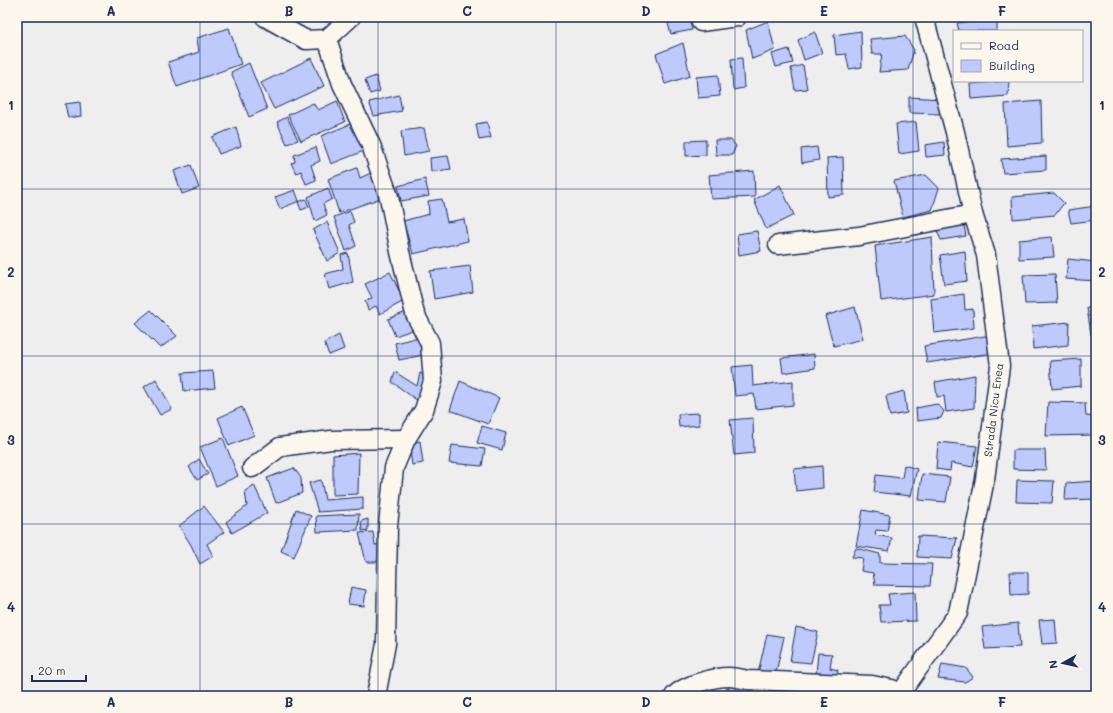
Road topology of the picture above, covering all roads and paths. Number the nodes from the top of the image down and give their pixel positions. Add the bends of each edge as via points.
1 (265, 17) edge
2 (351, 17) edge
3 (737, 17) edge
4 (924, 17) edge
5 (701, 22) dead end
6 (327, 39) junction
7 (973, 214) junction
8 (778, 245) dead end
9 (406, 439) junction
10 (252, 468) dead end
11 (376, 696) edge
12 (674, 696) edge
13 (894, 696) edge
14 (901, 696) edge

1 - 6 street via 306,40
2 - 6 street
3 - 5 street
4 - 7 street, Strada Nicu Enea via 955,132
6 - 9 street via 342,84 371,145 389,197 415,314 430,343 433,381 424,410
7 - 8 street via 859,236
7 - 14 street, Strada Nicu Enea via 986,255 1000,366 985,479 958,614
9 - 10 street via 331,440 280,448
9 - 11 street via 394,468 388,526 386,644
12 - 13 street via 680,690 714,679 730,677 872,685 892,689

